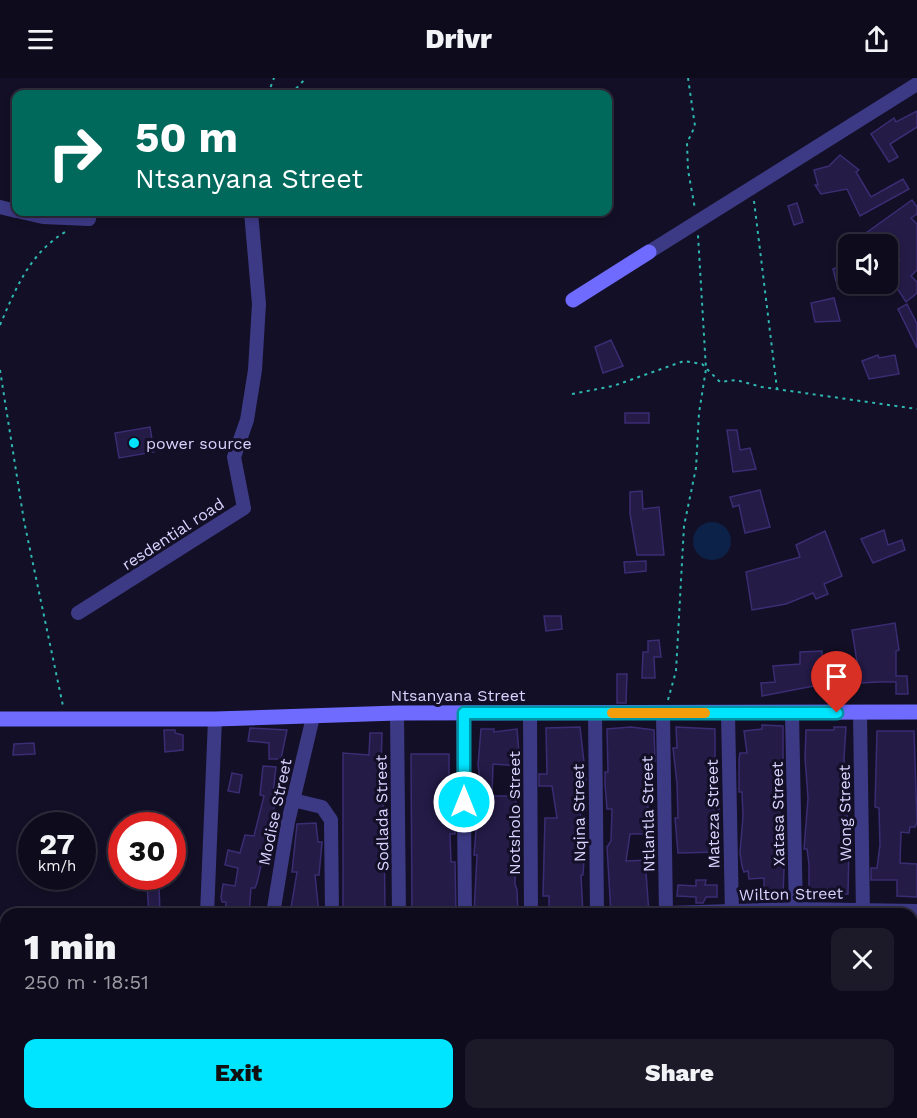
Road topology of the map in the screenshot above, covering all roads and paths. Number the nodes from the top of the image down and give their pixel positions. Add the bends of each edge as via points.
1 (306, 78) edge
2 (688, 78) edge
3 (917, 84) edge
4 (295, 90) edge
5 (751, 188) junction
6 (43, 216) edge
7 (251, 216) edge
8 (89, 219) joint
9 (697, 221) junction
10 (649, 252) joint
11 (573, 300) dead end
12 (0, 325) edge
13 (706, 369) junction
14 (0, 370) edge
15 (777, 389) junction
16 (572, 394) dead end
17 (917, 409) edge
18 (78, 613) dead end
19 (917, 712) edge
20 (397, 713) junction
21 (464, 713) junction
22 (530, 713) junction
23 (595, 713) junction
24 (728, 713) junction
25 (792, 713) junction
26 (860, 713) junction
27 (663, 714) junction
28 (313, 717) junction
29 (66, 718) junction
30 (0, 719) edge
31 (215, 719) junction
32 (293, 800) junction
33 (207, 908) edge
34 (274, 908) edge
35 (332, 908) edge
36 (399, 908) edge
37 (465, 908) edge
38 (531, 908) edge
39 (597, 908) edge
40 (666, 908) edge
41 (732, 908) edge
42 (796, 908) edge
43 (863, 908) edge

1 - 4 path
2 - 9 path via 695,126 687,143 688,170
3 - 5 street
5 - 9 street
5 - 15 path
6 - 8 street
7 - 18 street, resdential road via 259,304 255,370 247,420 234,457 244,508
8 - 12 path via 63,233 32,260
9 - 10 street
9 - 13 path
10 - 11 street
13 - 15 path via 720,382 736,380
13 - 16 path via 702,364 684,361 613,386
13 - 27 path via 696,468 684,526 676,671
14 - 29 path via 24,521
15 - 17 path
19 - 26 street, Ntsanyana Street
20 - 21 street, Ntsanyana Street
20 - 28 street, Ntsanyana Street
20 - 36 street, Sodlada Street
21 - 22 street, Ntsanyana Street
21 - 37 street
22 - 23 street, Ntsanyana Street
22 - 38 street, Notsholo Street
23 - 27 street, Ntsanyana Street
23 - 39 street, Nqina Street
24 - 25 street, Ntsanyana Street
24 - 27 street, Ntsanyana Street
24 - 41 street, Mateza Street
25 - 26 street, Ntsanyana Street
25 - 42 street, Xatasa Street
26 - 43 street, Wong Street
27 - 40 street, Ntlantla Street
28 - 31 street, Ntsanyana Street
28 - 32 street, Modise Street
29 - 30 street, Ntsanyana Street
29 - 31 street, Ntsanyana Street
31 - 33 street
32 - 34 street, Modise Street
32 - 35 street via 322,807 331,820

